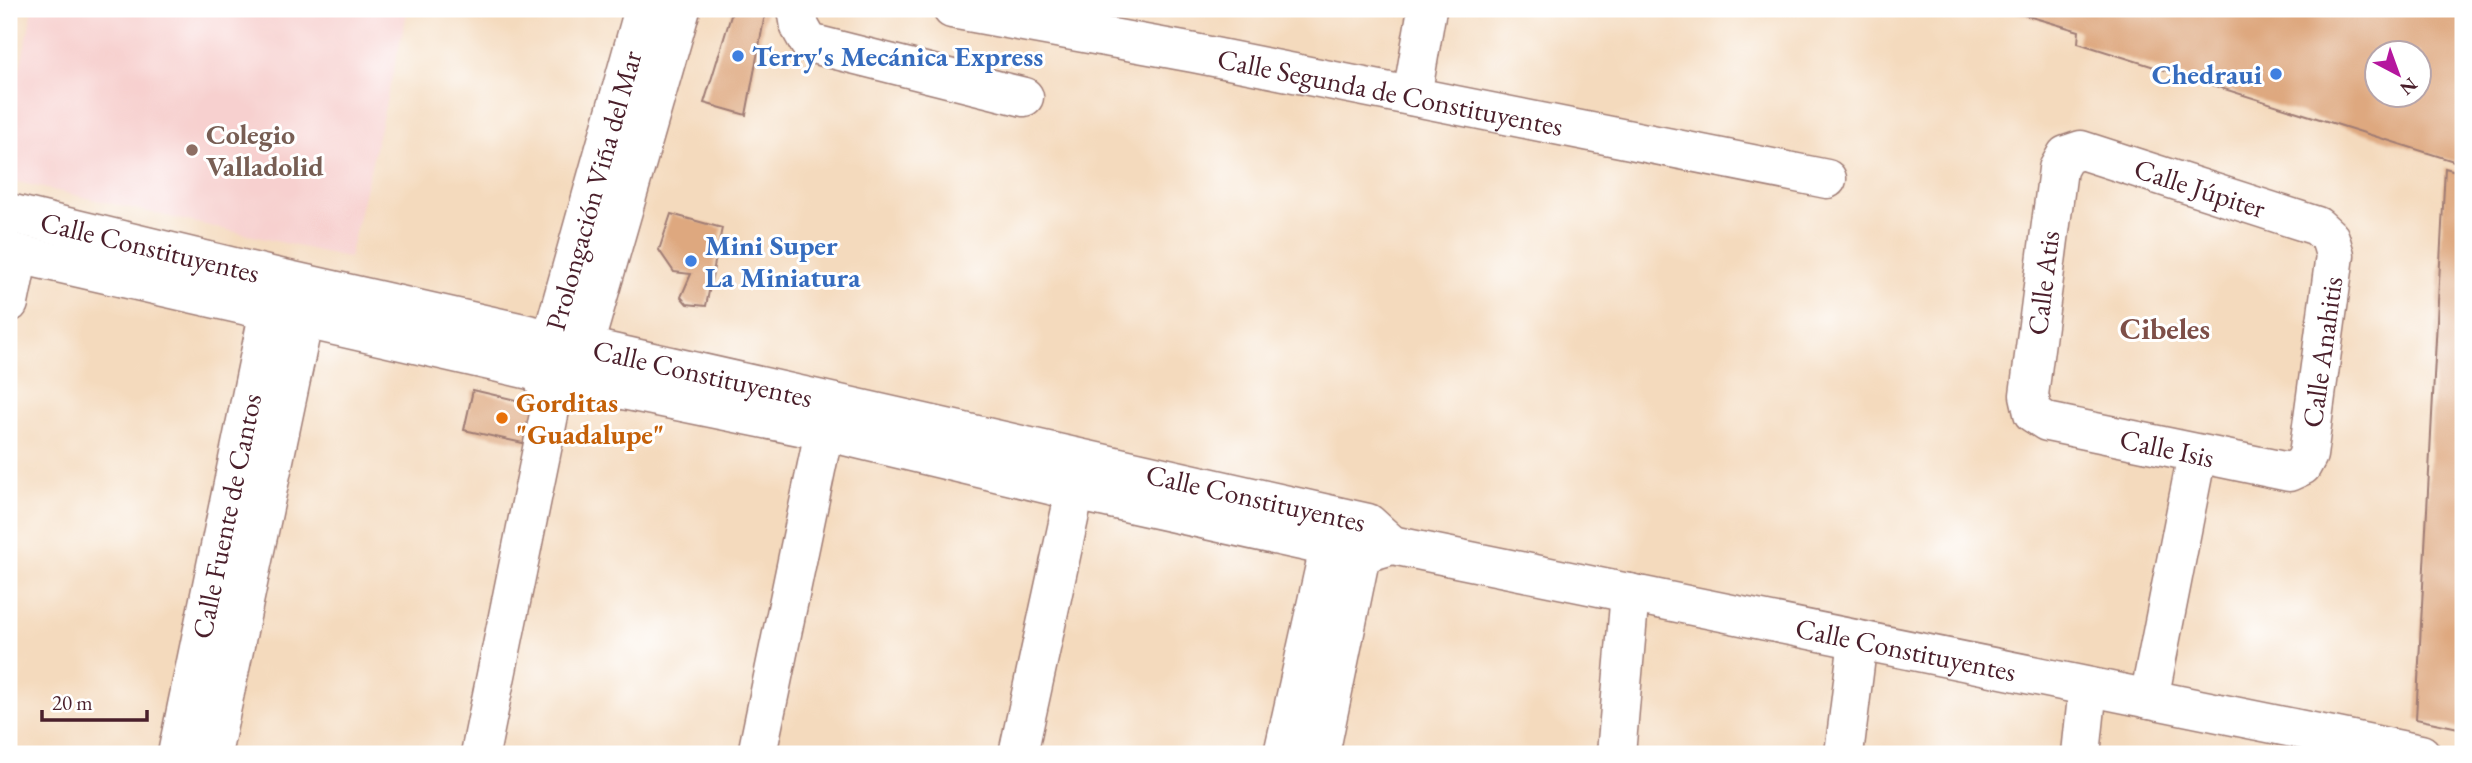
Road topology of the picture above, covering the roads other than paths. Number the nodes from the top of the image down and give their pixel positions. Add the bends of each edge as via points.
1 (644, 9) edge
2 (681, 9) edge
3 (797, 9) edge
4 (951, 9) edge
5 (1427, 9) edge
6 (1412, 96) junction
7 (1024, 97) dead end
8 (2066, 155) joint
9 (1827, 179) dead end
10 (9, 213) edge
11 (2330, 238) joint
12 (14, 253) edge
13 (289, 297) junction
14 (9, 303) edge
15 (560, 368) junction
16 (2033, 413) joint
17 (824, 431) junction
18 (2197, 454) junction
19 (2302, 466) joint
20 (1074, 491) junction
21 (1357, 537) junction
22 (1630, 593) junction
23 (1858, 640) junction
24 (2088, 687) junction
25 (2150, 699) junction
26 (2316, 744) edge
27 (177, 754) edge
28 (212, 754) edge
29 (480, 754) edge
30 (757, 754) edge
31 (1018, 754) edge
32 (1283, 754) edge
33 (1321, 754) edge
34 (1616, 754) edge
35 (1844, 754) edge
36 (2081, 754) edge
37 (2421, 754) edge

1 - 15 street, Prolongación Viña del Mar
2 - 15 street, Prolongación Viña del Mar
3 - 7 street via 809,43
4 - 6 street, Calle Segunda de Constituyentes
5 - 6 street
6 - 9 street, Calle Segunda de Constituyentes
8 - 11 street, Calle Júpiter via 2081,150 2317,226
8 - 16 street, Calle Atis via 2058,169 2029,395
10 - 13 street, Calle Constituyentes
11 - 19 street, Calle Anahitis via 2335,255 2308,455
12 - 13 street, Calle Constituyentes
12 - 14 street
13 - 15 street, Calle Constituyentes
13 - 27 street, Calle Fuente de Cantos
13 - 28 street, Calle Fuente de Cantos
15 - 17 street, Calle Constituyentes
15 - 21 street, Calle Constituyentes
15 - 29 street
16 - 18 street, Calle Isis via 2047,422
17 - 20 street, Calle Constituyentes
17 - 30 street
18 - 19 street, Calle Isis via 2289,472
18 - 25 street
20 - 21 street, Calle Constituyentes
20 - 31 street
21 - 22 street, Calle Constituyentes
21 - 32 street
21 - 33 street
22 - 23 street, Calle Constituyentes
22 - 34 street
23 - 24 street, Calle Constituyentes
23 - 35 street
24 - 25 street, Calle Constituyentes
24 - 36 street
25 - 26 street, Calle Constituyentes
26 - 37 street, Calle Constituyentes

